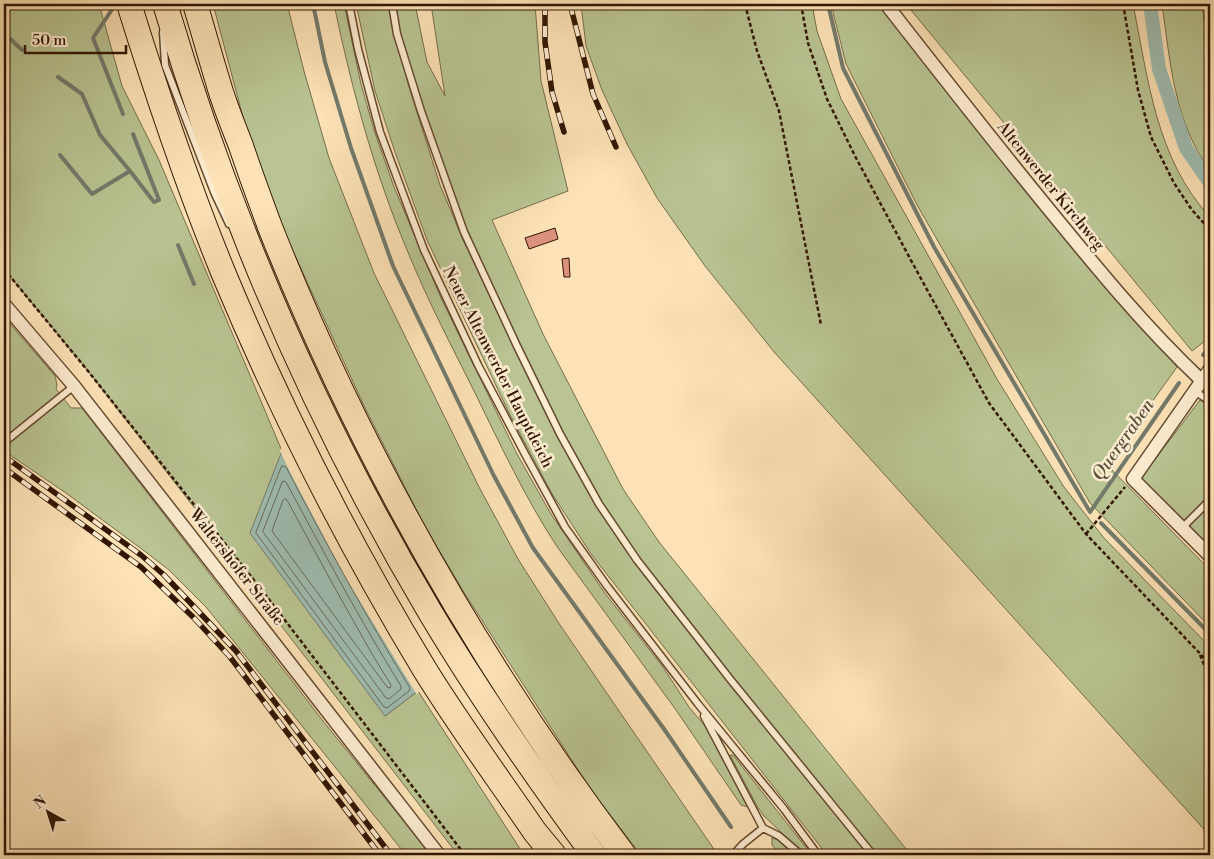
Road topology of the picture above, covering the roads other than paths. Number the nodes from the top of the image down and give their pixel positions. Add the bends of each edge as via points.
1 (129, 4) edge
2 (164, 4) edge
3 (195, 4) edge
4 (349, 4) edge
5 (392, 4) edge
6 (886, 4) edge
7 (163, 28) dead end
8 (231, 228) dead end
9 (4, 304) edge
10 (268, 310) dead end
11 (1210, 369) edge
12 (1198, 385) junction
13 (74, 386) junction
14 (1210, 400) edge
15 (6, 442) dead end
16 (1210, 500) edge
17 (1182, 528) junction
18 (1210, 556) edge
19 (698, 704) junction
20 (517, 760) dead end
21 (763, 828) junction
22 (439, 855) edge
23 (554, 855) edge
24 (594, 855) edge
25 (624, 855) edge
26 (733, 855) edge
27 (802, 855) edge
28 (818, 855) edge
29 (873, 855) edge

1 - 23 highway via 161,104 223,272 300,440 372,579 429,676
2 - 24 highway via 207,137 244,234 329,426 430,611 495,715
3 - 25 highway via 218,83 270,227 352,413 409,522 511,696
4 - 19 lane, Neuer Altenwerder Hauptdeich via 380,132 424,250 478,365 565,527
5 - 29 lane via 397,34 420,110 464,232 556,425 599,504 637,560
6 - 12 street, Altenwerder Kirchweg via 1108,282 1181,361
7 - 8 lane via 165,65
9 - 13 street, Waltershofer Straße
10 - 20 lane via 324,429 427,620
11 - 12 street
12 - 14 lane
12 - 17 street via 1132,479
13 - 15 lane
13 - 22 street, Waltershofer Straße
16 - 17 lane
17 - 18 street
19 - 21 lane, Neuer Altenwerder Hauptdeich
19 - 28 lane, Neuer Altenwerder Hauptdeich
21 - 26 lane
21 - 27 lane via 779,836

